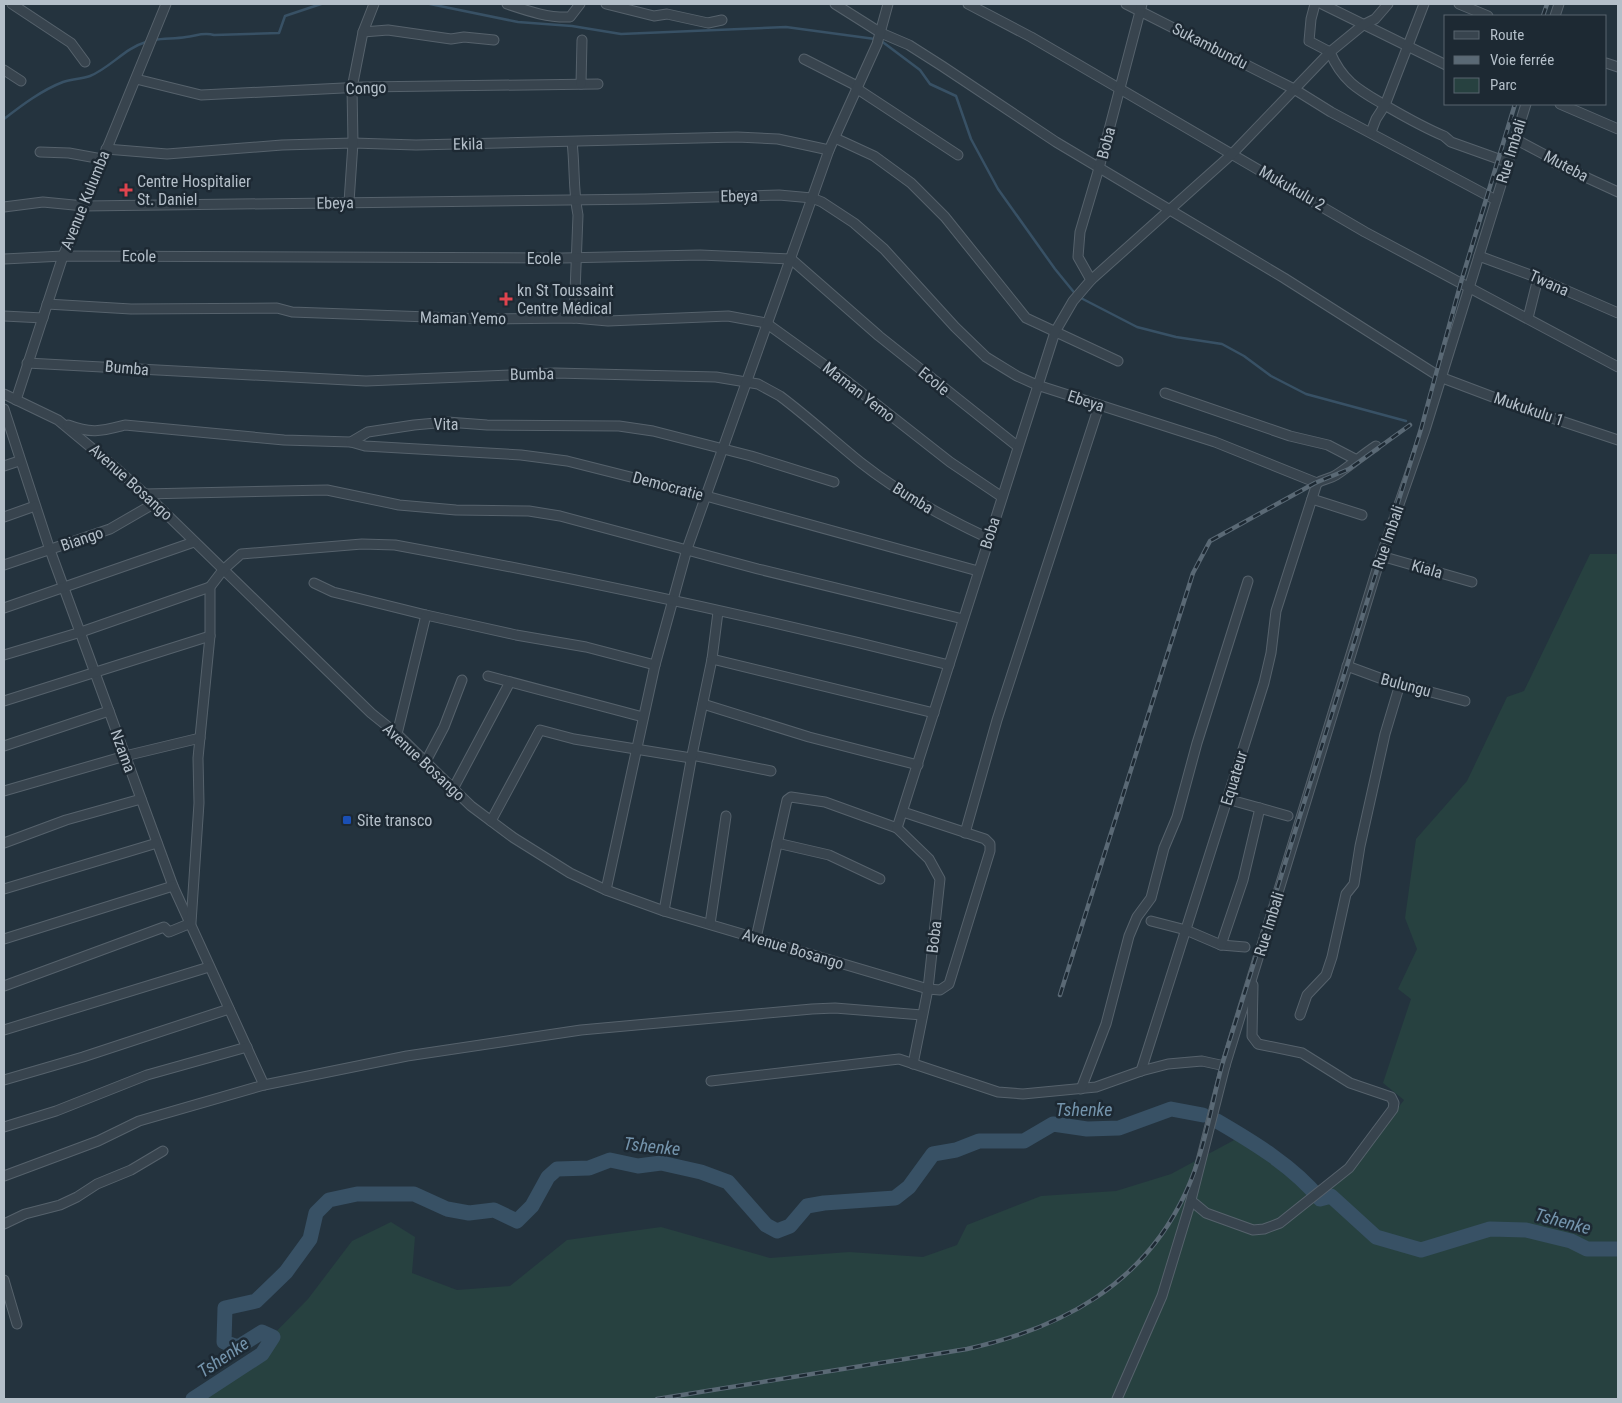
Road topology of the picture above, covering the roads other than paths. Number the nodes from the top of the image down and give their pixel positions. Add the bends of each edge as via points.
1 (12, 4) edge
2 (166, 4) edge
3 (374, 4) edge
4 (507, 4) edge
5 (580, 4) edge
6 (606, 4) edge
7 (835, 4) edge
8 (888, 4) edge
9 (968, 4) edge
10 (1126, 4) edge
11 (1315, 4) edge
12 (1322, 4) edge
13 (1388, 4) edge
14 (1424, 4) edge
15 (1459, 4) edge
16 (1142, 8) edge
17 (1486, 15) edge
18 (722, 20) dead end
19 (1363, 25) junction
20 (363, 32) junction
21 (881, 33) junction
22 (494, 40) dead end
23 (582, 40) dead end
24 (1408, 48) junction
25 (1330, 52) junction
26 (804, 59) dead end
27 (85, 62) dead end
28 (1444, 64) edge
29 (4, 70) edge
30 (136, 79) junction
31 (21, 81) dead end
32 (581, 84) junction
33 (598, 84) dead end
34 (857, 87) junction
35 (352, 88) junction
36 (1294, 89) junction
37 (1120, 91) junction
38 (1385, 105) junction
39 (1526, 105) edge
40 (1563, 105) edge
41 (1618, 127) edge
42 (1371, 132) junction
43 (836, 138) junction
44 (1515, 139) junction
45 (354, 142) junction
46 (572, 142) junction
47 (106, 149) junction
48 (829, 150) junction
49 (40, 152) dead end
50 (1232, 154) junction
51 (958, 155) dead end
52 (102, 159) junction
53 (1507, 162) junction
54 (1100, 168) junction
55 (1618, 192) edge
56 (574, 198) junction
57 (812, 198) junction
58 (1496, 200) junction
59 (349, 202) junction
60 (84, 206) junction
61 (4, 207) edge
62 (1170, 210) junction
63 (63, 256) junction
64 (1479, 256) junction
65 (576, 258) junction
66 (4, 259) edge
67 (792, 259) junction
68 (1538, 278) junction
69 (1091, 280) junction
70 (1469, 288) junction
71 (47, 304) junction
72 (1618, 313) edge
73 (4, 316) edge
74 (43, 318) junction
75 (574, 318) junction
76 (1528, 318) junction
77 (766, 323) junction
78 (1056, 332) junction
79 (1118, 361) dead end
80 (27, 362) junction
81 (1618, 367) edge
82 (1440, 377) junction
83 (748, 382) junction
84 (1037, 386) junction
85 (1165, 393) dead end
86 (4, 394) edge
87 (16, 400) junction
88 (1099, 406) junction
89 (4, 409) edge
90 (5, 420) edge
91 (58, 420) junction
92 (1618, 440) edge
93 (351, 442) junction
94 (1017, 446) junction
95 (1376, 446) dead end
96 (723, 449) junction
97 (1355, 460) junction
98 (19, 461) junction
99 (4, 466) edge
100 (834, 482) dead end
101 (1317, 483) junction
102 (144, 494) junction
103 (706, 496) junction
104 (1002, 497) junction
105 (1312, 499) junction
106 (155, 502) junction
107 (35, 506) junction
108 (1362, 515) dead end
109 (4, 517) edge
110 (988, 538) junction
111 (194, 542) junction
112 (687, 549) junction
113 (50, 550) junction
114 (1381, 556) junction
115 (4, 565) edge
116 (223, 570) junction
117 (978, 571) junction
118 (1248, 581) dead end
119 (314, 582) dead end
120 (1472, 582) dead end
121 (210, 586) junction
122 (64, 588) junction
123 (672, 602) junction
124 (4, 608) edge
125 (718, 612) junction
126 (426, 615) junction
127 (963, 619) junction
128 (81, 632) junction
129 (210, 636) junction
130 (4, 654) edge
131 (712, 659) junction
132 (655, 665) junction
133 (948, 665) junction
134 (1347, 666) junction
135 (94, 672) junction
136 (488, 676) dead end
137 (462, 680) dead end
138 (510, 682) junction
139 (1400, 684) junction
140 (4, 700) edge
141 (1466, 701) dead end
142 (703, 704) junction
143 (109, 711) junction
144 (934, 713) junction
145 (643, 717) junction
146 (397, 734) junction
147 (200, 738) junction
148 (4, 746) edge
149 (636, 749) junction
150 (125, 756) junction
151 (691, 757) junction
152 (425, 763) junction
153 (918, 765) junction
154 (771, 771) dead end
155 (453, 789) junction
156 (4, 791) edge
157 (141, 799) junction
158 (1227, 799) junction
159 (1260, 808) junction
160 (903, 812) junction
161 (726, 816) dead end
162 (1288, 816) dead end
163 (491, 821) junction
164 (897, 828) junction
165 (965, 833) junction
166 (4, 843) edge
167 (157, 843) junction
168 (777, 843) junction
169 (880, 879) dead end
170 (174, 886) junction
171 (4, 889) edge
172 (606, 890) junction
173 (664, 911) junction
174 (1151, 921) dead end
175 (191, 923) junction
176 (710, 924) junction
177 (1186, 930) junction
178 (756, 938) junction
179 (4, 939) edge
180 (1220, 944) junction
181 (1245, 947) dead end
182 (209, 967) junction
183 (1254, 972) junction
184 (4, 986) edge
185 (928, 989) junction
186 (229, 1009) junction
187 (922, 1015) junction
188 (1300, 1015) dead end
189 (4, 1030) edge
190 (247, 1048) junction
191 (913, 1064) junction
192 (1225, 1066) junction
193 (1141, 1071) junction
194 (4, 1080) edge
195 (711, 1081) dead end
196 (264, 1085) junction
197 (1082, 1089) junction
198 (4, 1127) edge
199 (163, 1151) dead end
200 (4, 1176) edge
201 (1190, 1204) junction
202 (4, 1224) edge
203 (4, 1280) edge
204 (17, 1324) dead end
205 (1117, 1399) edge

1 - 27 street via 71,44
2 - 30 street, Avenue Kulumba
3 - 20 street
4 - 5 street via 533,13 560,17 570,17
6 - 18 street via 654,16 667,14 708,23
7 - 21 street, Mukukulu 1
8 - 21 street
9 - 37 street, Mukukulu 2 via 1031,37
10 - 16 street, Sukambundu
11 - 25 street via 1310,41
12 - 19 street
13 - 19 street via 1375,19
14 - 24 street
15 - 17 street
16 - 36 street, Sukambundu
16 - 37 street, Boba
19 - 24 street
19 - 25 street
20 - 22 street via 388,30 451,39
20 - 35 street
21 - 34 street
21 - 54 street, Mukukulu 1 via 934,60
23 - 32 street
24 - 28 street
24 - 38 street
25 - 36 street
25 - 38 street via 1337,69 1353,86
26 - 34 street
29 - 31 street
30 - 35 street, Congo via 201,95
30 - 47 street, Avenue Kulumba
32 - 33 street, Congo
32 - 35 street, Congo
34 - 43 street
34 - 51 street
35 - 45 street
36 - 42 street, Sukambundu
36 - 50 street
37 - 50 street, Mukukulu 2
37 - 54 street, Boba
38 - 42 street
38 - 53 street via 1451,142
39 - 44 street, Rue Imbali
40 - 41 street
42 - 58 street, Sukambundu
43 - 48 street
43 - 78 street via 874,156 911,183 945,217 1026,318
44 - 53 street, Rue Imbali
44 - 55 street, Muteba via 1549,156 1555,163
45 - 46 street, Ekila via 416,145
45 - 47 street, Ekila via 167,154
45 - 59 street
46 - 48 street, Ekila via 737,136 778,139
46 - 56 street via 576,170
47 - 52 street, Avenue Kulumba
48 - 57 street
49 - 52 street via 69,152
50 - 62 street
50 - 70 street, Mukukulu 2
52 - 60 street, Avenue Kulumba
53 - 58 street, Rue Imbali
54 - 62 street, Mukukulu 1
54 - 69 street, Boba via 1084,216 1078,257
56 - 57 street, Ebeya via 778,195
56 - 59 street, Ebeya
56 - 65 street via 578,215
57 - 67 street
57 - 84 street, Ebeya via 836,210 884,248 986,357
58 - 64 street, Rue Imbali
59 - 60 street, Ebeya
60 - 61 street, Ebeya via 43,202
60 - 63 street, Avenue Kulumba
62 - 69 street
62 - 82 street, Mukukulu 1
63 - 65 street, Ecole
63 - 66 street, Ecole
63 - 71 street, Avenue Kulumba
64 - 68 street, Twana
64 - 70 street, Rue Imbali
65 - 67 street, Ecole via 700,255
65 - 75 street
67 - 77 street
67 - 94 street, Ecole via 879,336
68 - 72 street, Twana
68 - 76 street
69 - 78 street, Boba via 1073,301
70 - 76 street, Mukukulu 2
70 - 82 street, Rue Imbali
71 - 74 street, Avenue Kulumba
71 - 75 street, Maman Yemo via 131,309 277,308 292,312 482,320
73 - 74 street
74 - 80 street, Avenue Kulumba
75 - 77 street, Maman Yemo via 608,321 728,316
76 - 81 street, Mukukulu 2
77 - 83 street
77 - 104 street, Maman Yemo via 950,462
78 - 79 street
78 - 84 street, Boba
80 - 83 street, Bumba via 366,381 555,373 716,377
80 - 87 street, Avenue Kulumba
82 - 92 street, Mukukulu 1
82 - 114 street, Rue Imbali
83 - 96 street
83 - 110 street, Bumba via 768,388 780,396 860,462 900,490
84 - 88 street, Ebeya
84 - 94 street, Boba
85 - 97 street via 1290,436 1328,444
86 - 87 street, Avenue Bosango
87 - 91 street, Avenue Bosango
88 - 101 street, Ebeya via 1215,442
88 - 165 street via 997,720
89 - 90 street, Nzama
90 - 98 street, Nzama
91 - 93 street, Vita via 87,432 125,425 284,440
91 - 102 street, Avenue Bosango
93 - 96 street, Vita via 368,432 447,422 634,428
93 - 103 street, Democratie via 365,446 568,461
94 - 104 street, Boba
95 - 97 street
96 - 100 street, Vita
96 - 103 street
97 - 101 street via 1334,477 1326,477
98 - 99 street
98 - 107 street, Nzama
101 - 105 street, Equateur
102 - 106 street, Avenue Bosango
102 - 112 street via 327,490 399,505 552,514
103 - 112 street
103 - 117 street, Democratie
104 - 110 street, Boba
105 - 108 street
105 - 158 street, Equateur via 1276,610 1264,683
106 - 111 street, Avenue Bosango
106 - 113 street, Biango via 121,524
107 - 109 street
107 - 113 street, Nzama
110 - 117 street, Boba
111 - 116 street, Avenue Bosango
111 - 122 street
112 - 123 street
112 - 127 street
113 - 115 street, Biango
113 - 122 street, Nzama
114 - 120 street, Kiala
114 - 134 street, Rue Imbali
116 - 121 street
116 - 123 street via 241,554 379,544 488,562
116 - 146 street, Avenue Bosango via 364,707
117 - 127 street, Boba
118 - 197 street via 1151,898 1137,916 1129,936 1106,1024
119 - 126 street via 333,592
121 - 128 street
121 - 129 street
122 - 124 street
122 - 128 street, Nzama
123 - 125 street
123 - 132 street
125 - 131 street
125 - 133 street
126 - 132 street via 586,647
126 - 146 street
127 - 133 street, Boba
128 - 130 street
128 - 135 street, Nzama
129 - 135 street
129 - 147 street
131 - 142 street
131 - 144 street
132 - 145 street
133 - 144 street, Boba
134 - 139 street, Bulungu
134 - 183 street, Rue Imbali
135 - 140 street
135 - 143 street, Nzama
136 - 138 street
137 - 152 street via 444,727
138 - 145 street
138 - 155 street
139 - 141 street, Bulungu
139 - 188 street via 1385,734 1354,884 1346,894 1332,957 1326,975 1307,995
142 - 151 street
142 - 153 street via 809,737
143 - 148 street
143 - 150 street, Nzama
144 - 153 street, Boba
145 - 149 street
146 - 152 street, Avenue Bosango
147 - 150 street
147 - 175 street
149 - 151 street
149 - 163 street via 540,730
149 - 172 street
150 - 156 street
150 - 157 street, Nzama
151 - 154 street
151 - 173 street
152 - 155 street, Avenue Bosango
153 - 160 street, Boba
155 - 163 street, Avenue Bosango
157 - 166 street via 66,820
157 - 167 street, Nzama
158 - 159 street
158 - 177 street, Equateur
159 - 162 street
159 - 180 street via 1243,880
160 - 164 street, Boba
160 - 165 street
161 - 176 street
163 - 172 street, Avenue Bosango via 570,873
164 - 168 street via 825,802 796,796 787,800
164 - 185 street, Boba via 929,859 940,879
165 - 185 street via 985,839 990,844 990,851 949,984 940,990
167 - 170 street, Nzama
167 - 171 street
168 - 169 street via 829,855
168 - 178 street
170 - 175 street, Nzama
170 - 179 street
172 - 173 street, Avenue Bosango
173 - 176 street, Avenue Bosango
174 - 177 street
175 - 182 street, Nzama
175 - 184 street via 169,932 164,927
176 - 178 street, Avenue Bosango
177 - 180 street
177 - 193 street, Equateur
178 - 185 street, Avenue Bosango
180 - 181 street
182 - 186 street, Nzama
182 - 189 street
183 - 192 street
183 - 201 street via 1254,1041 1302,1053 1350,1083 1394,1100 1393,1109 1349,1168 1287,1219 1259,1230 1206,1214 1194,1203
185 - 187 street, Boba
186 - 190 street, Nzama
186 - 194 street
187 - 191 street, Boba
187 - 196 street via 835,1008 581,1030 408,1056
190 - 196 street, Nzama
190 - 198 street via 147,1075
191 - 195 street via 899,1059
191 - 197 street via 998,1092 1023,1094
192 - 193 street via 1202,1061
192 - 201 street
193 - 197 street
196 - 200 street via 139,1121 98,1142
199 - 202 street via 131,1170 97,1184 77,1198
201 - 205 street via 1162,1296
203 - 204 street

